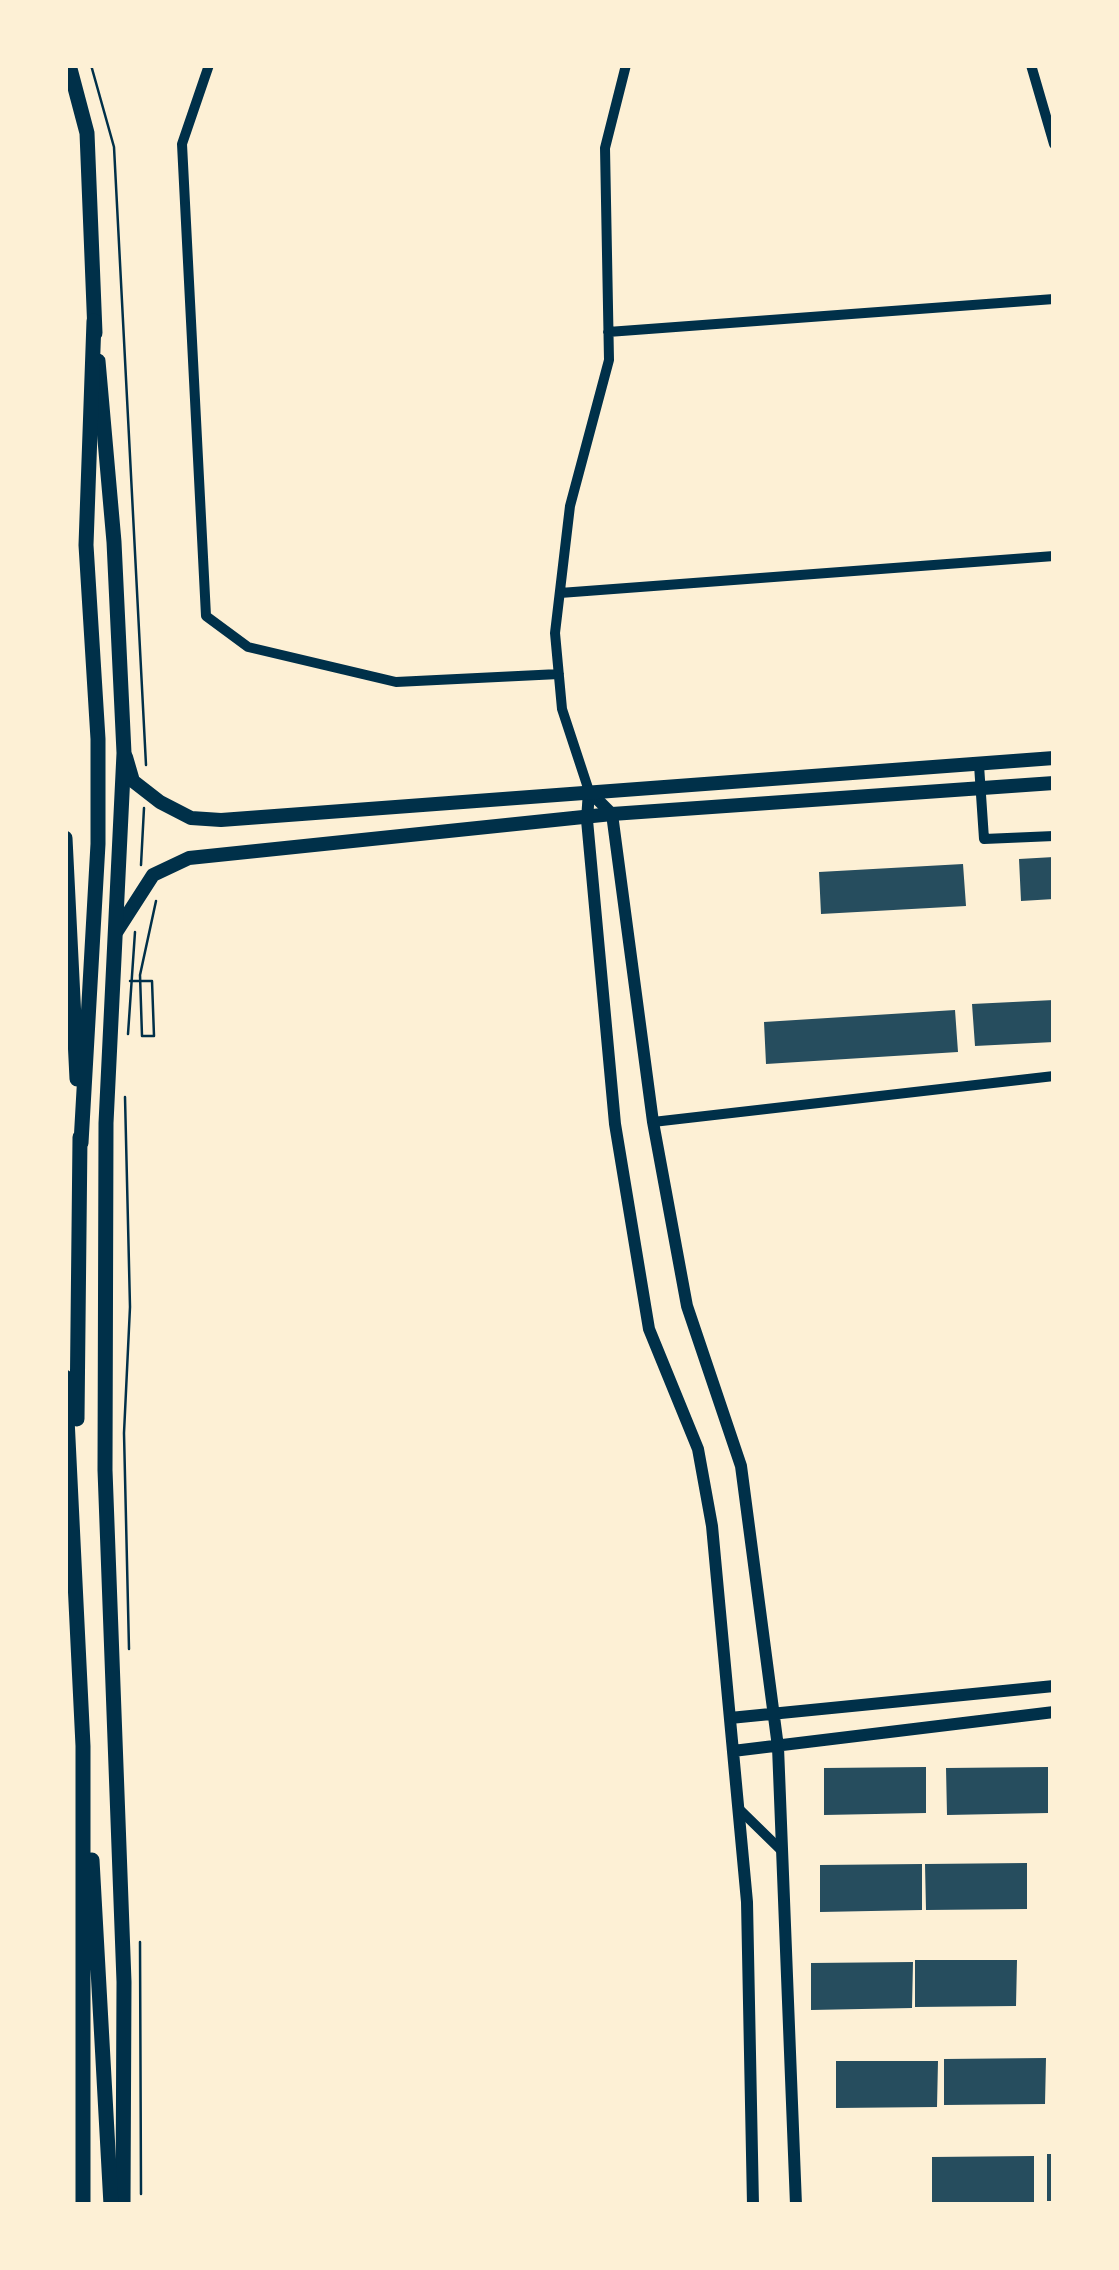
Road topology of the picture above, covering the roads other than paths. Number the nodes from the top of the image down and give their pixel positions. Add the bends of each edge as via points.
1 (69, 65) edge
2 (209, 65) edge
3 (626, 65) edge
4 (1030, 65) edge
5 (1054, 144) edge
6 (1054, 299) edge
7 (94, 321) junction
8 (608, 332) junction
9 (1054, 556) edge
10 (560, 593) junction
11 (558, 674) junction
12 (124, 753) junction
13 (1054, 758) edge
14 (979, 765) junction
15 (1054, 783) edge
16 (980, 789) junction
17 (589, 791) junction
18 (612, 814) junction
19 (587, 820) junction
20 (1054, 836) edge
21 (65, 838) edge
22 (118, 931) junction
23 (1054, 1076) edge
24 (652, 1122) junction
25 (80, 1143) junction
26 (65, 1377) edge
27 (74, 1518) junction
28 (1054, 1686) edge
29 (1054, 1712) edge
30 (775, 1714) junction
31 (730, 1718) junction
32 (83, 1746) junction
33 (778, 1747) junction
34 (733, 1751) junction
35 (738, 1808) junction
36 (783, 1852) junction
37 (83, 2205) edge
38 (111, 2205) edge
39 (123, 2205) edge
40 (754, 2205) edge
41 (796, 2205) edge

1 - 7 main road via 87,133
2 - 11 street via 182,144 206,616 248,647 396,682
3 - 8 street via 605,148
4 - 5 street
6 - 8 street
7 - 12 main road
7 - 25 main road via 86,545 98,844
8 - 10 street via 609,360 570,506
9 - 10 street
10 - 11 street
11 - 17 street via 562,709
12 - 17 main road via 133,781 191,818
12 - 22 main road
13 - 14 main road
14 - 16 street
14 - 17 main road
15 - 16 main road
16 - 18 main road
16 - 20 street via 984,839
17 - 18 street
17 - 19 street
18 - 19 main road
18 - 24 street
19 - 22 main road via 189,858 154,875
19 - 31 street via 615,1124 649,1330 698,1448
21 - 25 main road
22 - 39 main road via 106,1123 105,1470 124,2000
23 - 24 street
24 - 30 street via 687,1306 741,1466
25 - 27 main road
26 - 27 main road
27 - 32 main road
28 - 30 street
29 - 33 street
30 - 31 street
30 - 33 street
31 - 34 street
32 - 37 main road
32 - 38 main road
33 - 34 street
33 - 36 street
34 - 35 street
35 - 36 street
35 - 40 street
36 - 41 street

